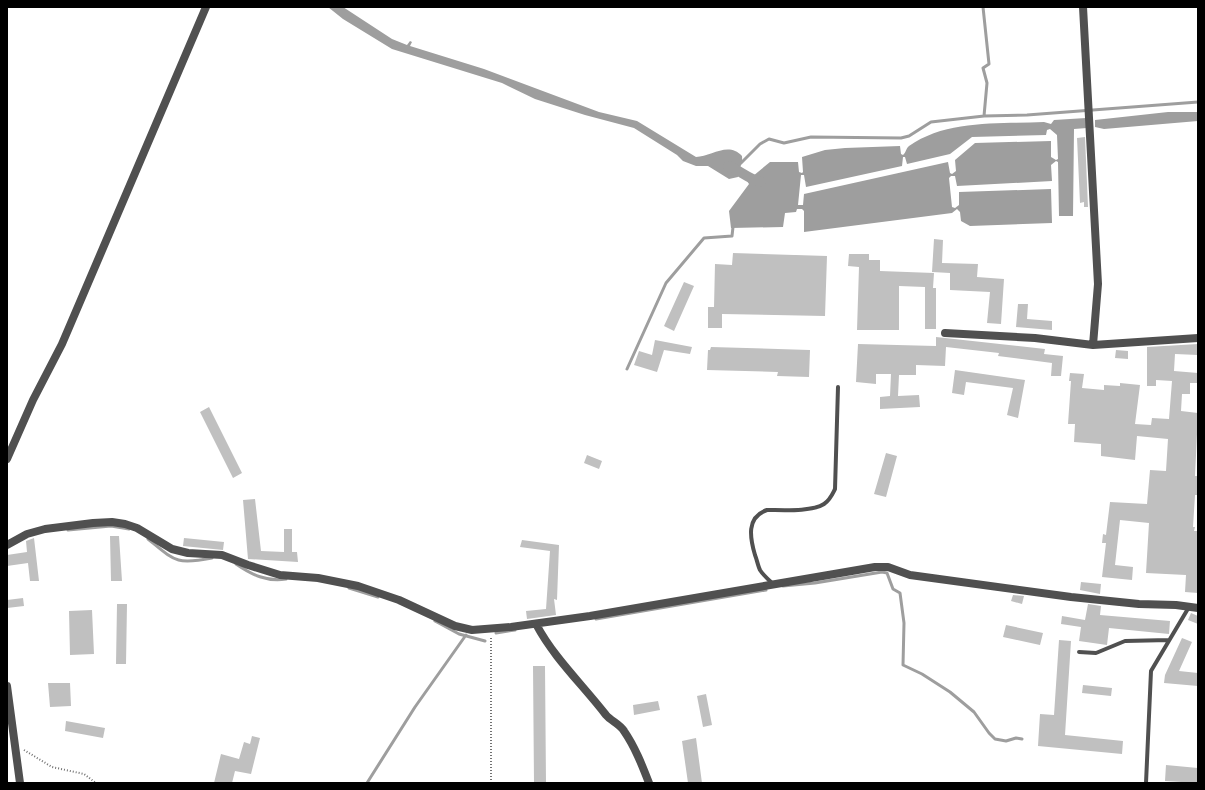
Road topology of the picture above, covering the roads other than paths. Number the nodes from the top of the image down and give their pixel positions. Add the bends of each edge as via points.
1 (206, 7) edge
2 (1084, 7) edge
3 (945, 333) dead end
4 (1198, 338) edge
5 (1093, 345) junction
6 (838, 386) dead end
7 (7, 459) edge
8 (7, 545) edge
9 (773, 584) junction
10 (1189, 607) junction
11 (1198, 608) edge
12 (536, 624) junction
13 (1169, 640) junction
14 (1079, 652) dead end
15 (7, 686) edge
16 (8, 701) edge
17 (11, 746) edge
18 (20, 783) edge
19 (649, 783) edge
20 (1146, 783) edge

1 - 7 street via 62,344 33,400
2 - 5 street via 1098,284
3 - 5 street via 1035,338
4 - 5 street
6 - 9 lane via 835,489 830,499 814,508 767,510 753,519 750,532 753,548 760,570
8 - 12 street via 27,534 45,529 112,522 137,528 172,549 188,553 222,555 248,566 280,574 358,586 399,600 455,626 472,630
9 - 10 street via 888,567 910,575 1071,597
9 - 12 street
10 - 11 street
10 - 13 lane
12 - 19 street via 546,644 607,716 623,729 636,751
13 - 14 lane via 1125,641 1096,653
13 - 20 lane via 1151,671
15 - 16 street
16 - 17 street
17 - 18 street

